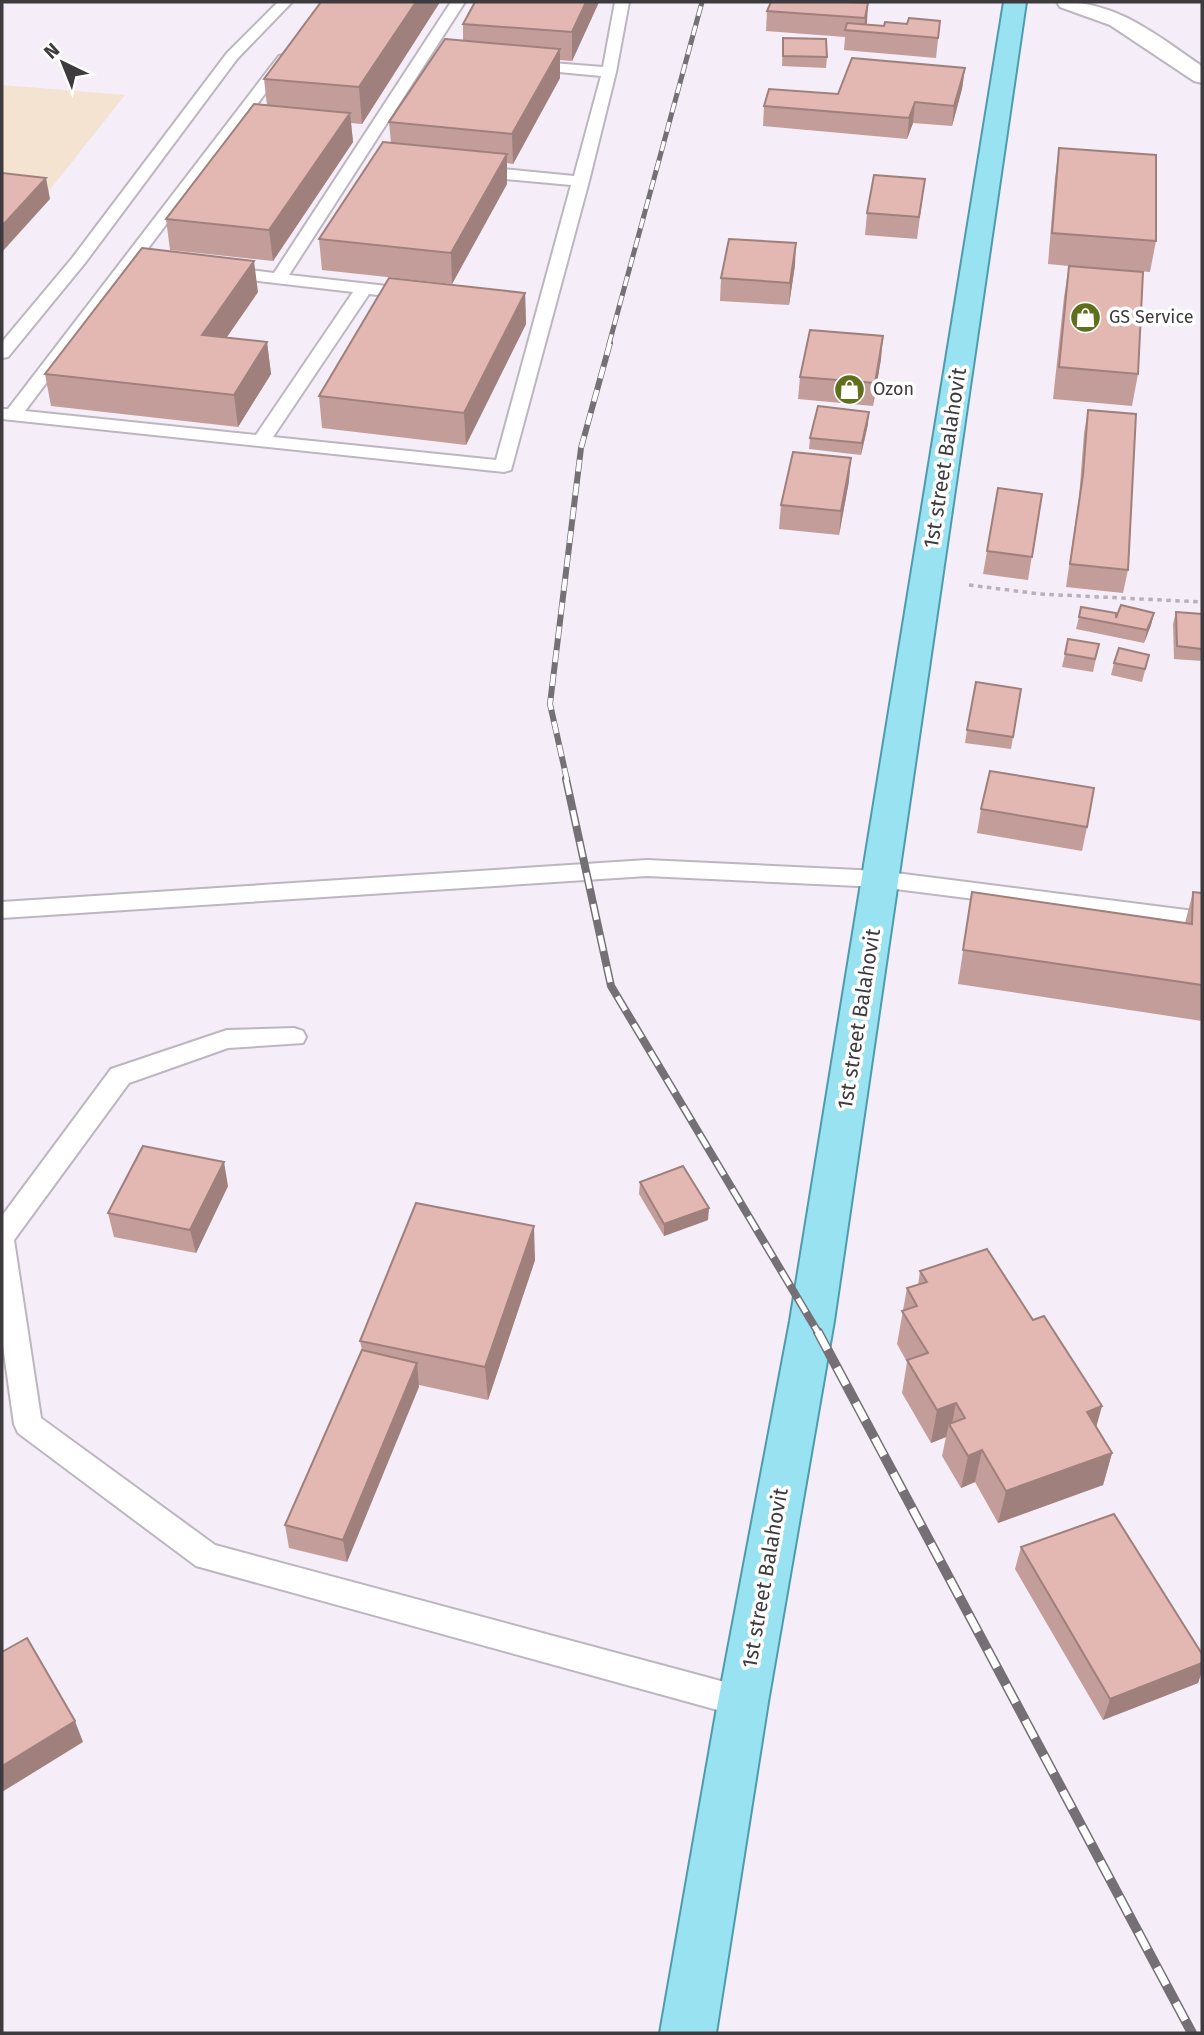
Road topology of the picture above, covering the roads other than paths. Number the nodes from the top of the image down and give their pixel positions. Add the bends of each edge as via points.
1 (285, 2) edge
2 (458, 2) edge
3 (622, 2) edge
4 (1015, 2) edge
5 (1068, 2) edge
6 (294, 45) edge
7 (516, 64) edge
8 (610, 72) junction
9 (1202, 76) edge
10 (461, 170) edge
11 (581, 181) junction
12 (211, 271) edge
13 (279, 278) junction
14 (363, 290) junction
15 (429, 296) edge
16 (2, 353) edge
17 (7, 414) edge
18 (261, 441) junction
19 (880, 879) junction
20 (2, 910) edge
21 (1202, 920) edge
22 (293, 1037) dead end
23 (2, 1236) edge
24 (2, 1242) edge
25 (4, 1280) edge
26 (743, 1702) junction
27 (688, 2033) edge

1 - 16 lane via 232,56 79,260
2 - 13 lane via 429,57
3 - 8 lane
4 - 19 main road, 1st street Balahovit
5 - 9 street via 1118,20
6 - 17 lane via 136,263
7 - 8 lane
8 - 11 lane
10 - 11 lane
11 - 18 lane via 540,306 503,466
12 - 13 lane
13 - 14 lane
14 - 15 lane
14 - 18 lane
17 - 18 lane
19 - 20 lane via 648,868
19 - 21 lane
19 - 26 main road, 1st street Balahovit via 812,1321
22 - 23 lane via 227,1039 120,1076
24 - 25 lane
25 - 26 lane via 28,1424 206,1556
26 - 27 main road, 1st street Balahovit

